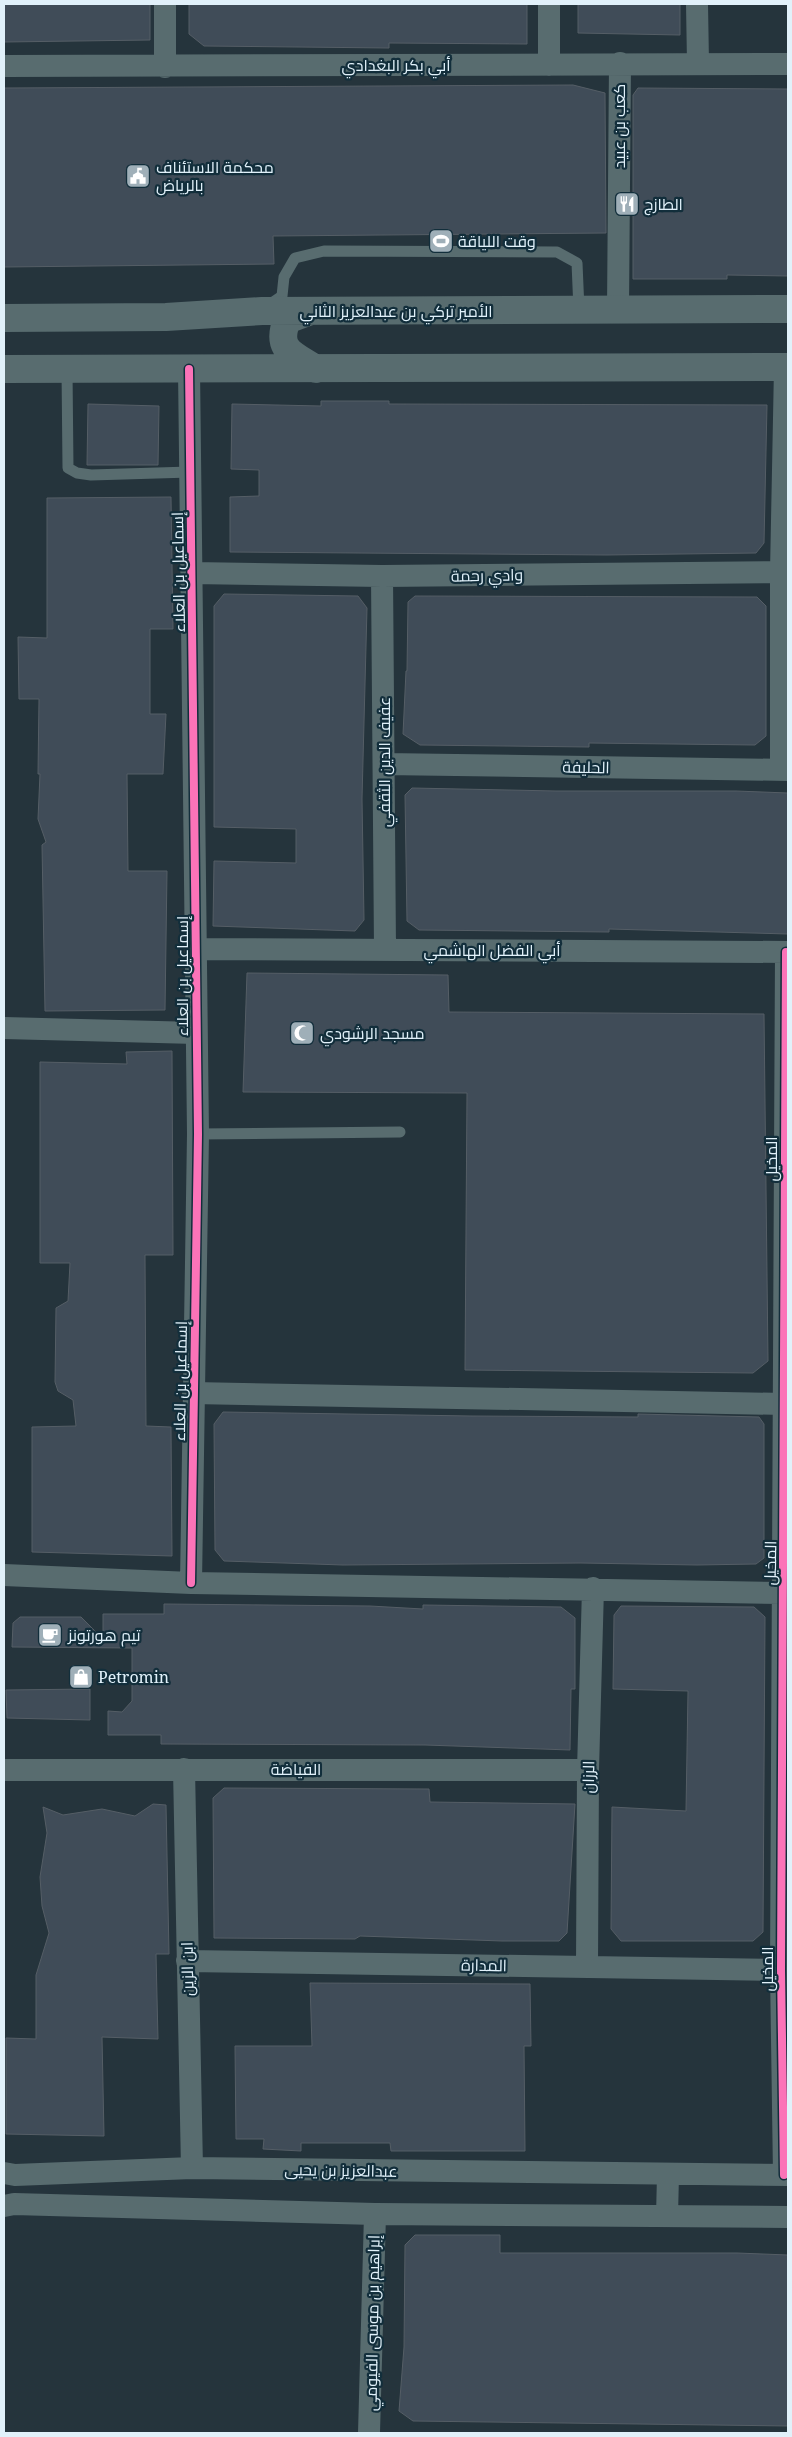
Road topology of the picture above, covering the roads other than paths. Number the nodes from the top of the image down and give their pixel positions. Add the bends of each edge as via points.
1 (165, 4) edge
2 (549, 4) edge
3 (697, 4) edge
4 (620, 63) junction
5 (698, 63) junction
6 (788, 64) edge
7 (549, 65) junction
8 (4, 66) edge
9 (165, 66) junction
10 (618, 309) junction
11 (788, 309) edge
12 (262, 311) junction
13 (311, 311) junction
14 (579, 311) junction
15 (4, 318) edge
16 (787, 367) edge
17 (316, 368) junction
18 (4, 369) edge
19 (189, 369) junction
20 (67, 370) junction
21 (190, 472) junction
22 (781, 572) junction
23 (192, 573) junction
24 (382, 576) junction
25 (384, 764) junction
26 (785, 770) edge
27 (196, 949) junction
28 (385, 949) junction
29 (787, 952) edge
30 (4, 1028) edge
31 (196, 1033) junction
32 (400, 1132) dead end
33 (198, 1134) junction
34 (193, 1393) junction
35 (784, 1404) junction
36 (786, 1501) edge
37 (4, 1575) edge
38 (191, 1583) junction
39 (593, 1588) junction
40 (783, 1592) junction
41 (184, 1769) junction
42 (4, 1770) edge
43 (588, 1770) junction
44 (187, 1962) junction
45 (587, 1967) junction
46 (781, 1970) junction
47 (192, 2168) junction
48 (9, 2174) edge
49 (786, 2175) edge
50 (668, 2176) junction
51 (9, 2205) edge
52 (375, 2214) junction
53 (667, 2216) junction
54 (788, 2217) edge
55 (369, 2433) edge

1 - 9 street
2 - 7 street
3 - 5 street
4 - 5 street, أبي بكر البغدادي
4 - 7 street, أبي بكر البغدادي
4 - 10 street, كعب بن عبيد
5 - 6 street, أبي بكر البغدادي
7 - 9 street, أبي بكر البغدادي
8 - 9 street, أبي بكر البغدادي
10 - 11 street, الأمير تركي بن عبدالعزيز الثاني
10 - 14 street, الأمير تركي بن عبدالعزيز الثاني
12 - 13 street, الأمير تركي بن عبدالعزيز الثاني
12 - 14 lane via 282,296 284,276 295,258 324,251 557,252 577,263
12 - 15 street, الأمير تركي بن عبدالعزيز الثاني via 166,317
13 - 14 street, الأمير تركي بن عبدالعزيز الثاني
13 - 17 street via 287,320 282,334 283,346
16 - 17 street
16 - 22 street
17 - 19 street
18 - 20 street
19 - 20 street
19 - 21 street, إسماعيل بن العلاء
20 - 21 lane via 68,468 91,475
21 - 23 street, إسماعيل بن العلاء
22 - 24 street, وادي رحمة
22 - 26 street
23 - 24 street, وادي رحمة
23 - 27 street, إسماعيل بن العلاء
24 - 25 street, عفيف الدين الثقفي
25 - 26 street, الحليفة
25 - 28 street, عفيف الدين الثقفي
27 - 28 street, أبي الفضل الهاشمي
27 - 31 street, إسماعيل بن العلاء
28 - 29 street, أبي الفضل الهاشمي
29 - 35 street, المخيل
30 - 31 street
31 - 33 street, إسماعيل بن العلاء
32 - 33 lane
33 - 34 street, إسماعيل بن العلاء
34 - 35 street
34 - 38 street, إسماعيل بن العلاء
35 - 36 street, المخيل
36 - 40 street, المخيل
37 - 38 street
38 - 39 street
39 - 40 street
39 - 43 street, الرزان
40 - 46 street, المخيل
41 - 42 street, الفياضة
41 - 43 street, الفياضة
41 - 44 street, ابن الزين
43 - 45 street, الرزان
44 - 45 street, المدارة
44 - 47 street, ابن الزين
45 - 46 street, المدارة
46 - 49 street, المخيل
47 - 48 street, عبدالعزيز بن يحيى
47 - 50 street, عبدالعزيز بن يحيى
48 - 51 street, عبدالعزيز بن يحيى
49 - 50 street, عبدالعزيز بن يحيى
50 - 53 street
51 - 52 street, عبدالعزيز بن يحيى
52 - 53 street, عبدالعزيز بن يحيى
52 - 55 street, إبراهيم بن موسى الفيومي
53 - 54 street, عبدالعزيز بن يحيى

